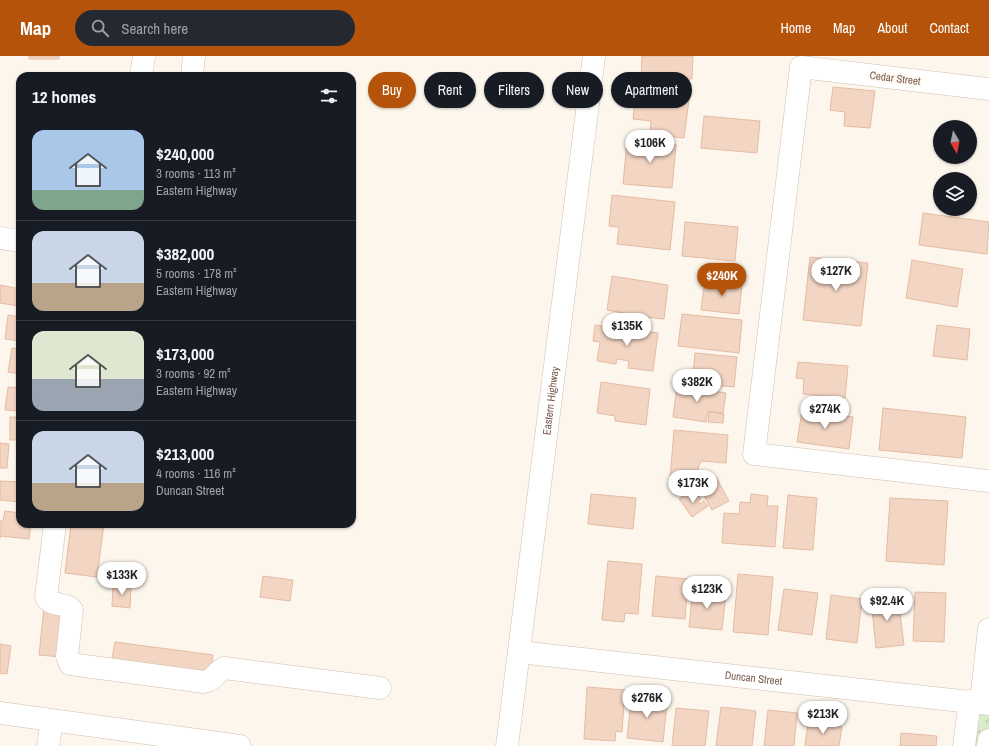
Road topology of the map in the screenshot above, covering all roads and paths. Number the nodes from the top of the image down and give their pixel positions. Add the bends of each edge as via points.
1 (144, 56) edge
2 (194, 56) edge
3 (594, 56) edge
4 (142, 72) edge
5 (192, 72) edge
6 (989, 89) edge
7 (0, 238) edge
8 (16, 240) edge
9 (989, 481) edge
10 (55, 528) edge
11 (989, 629) edge
12 (518, 652) junction
13 (380, 688) dead end
14 (980, 702) edge
15 (0, 713) edge
16 (52, 720) junction
17 (989, 740) edge
18 (48, 746) edge
19 (240, 746) edge
20 (507, 746) edge
21 (964, 746) edge
22 (988, 746) edge

1 - 4 street
2 - 5 street
3 - 12 street, Eastern Highway
6 - 9 street, Cedar Street via 801,67 754,454
7 - 8 street
10 - 13 street via 46,597 50,602 70,607 72,610 67,656 70,664 204,682 213,679 224,668
11 - 14 street
12 - 14 street, Duncan Street
12 - 20 street, Eastern Highway
14 - 21 street
15 - 16 street
16 - 18 street
16 - 19 street
17 - 22 street

